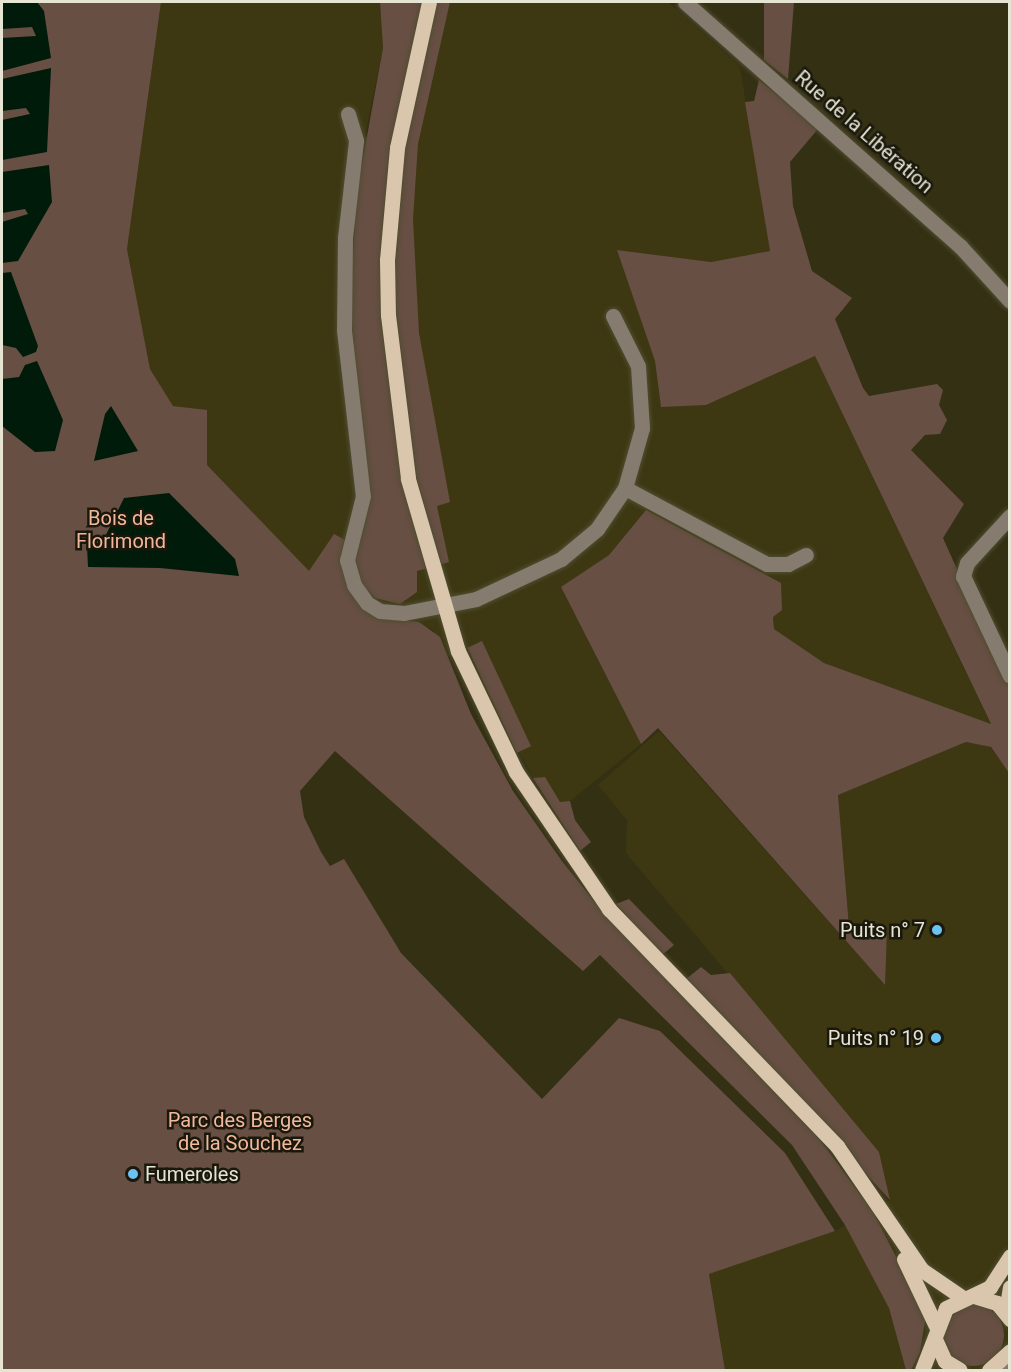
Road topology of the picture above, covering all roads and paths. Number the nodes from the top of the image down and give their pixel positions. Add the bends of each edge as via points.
1 (429, 2) edge
2 (685, 2) edge
3 (348, 114) dead end
4 (1010, 301) edge
5 (613, 316) dead end
6 (625, 488) junction
7 (1010, 516) edge
8 (806, 555) dead end
9 (442, 607) junction
10 (1010, 676) edge
11 (896, 1234) junction
12 (1010, 1256) edge
13 (1010, 1287) edge
14 (968, 1297) junction
15 (1008, 1315) edge
16 (936, 1333) junction
17 (1010, 1351) edge
18 (998, 1368) edge
19 (922, 1371) edge
20 (960, 1371) edge

1 - 9 main road via 397,148 388,304 408,479
2 - 4 street, Rue de la Libération via 960,246
3 - 9 street via 356,141 345,238 344,330 363,496 350,542 348,571 367,603 380,611 421,613
5 - 6 street via 638,366 643,401 637,455
6 - 8 street via 768,564 788,564
6 - 9 street via 614,508 577,549 485,595
7 - 10 street via 964,569
9 - 11 main road via 494,731 568,855 625,926 837,1146
11 - 14 main road via 932,1280
11 - 16 main road
12 - 14 main road via 994,1283
13 - 15 main road
14 - 15 main road via 986,1298
14 - 16 main road via 946,1308
16 - 19 main road
16 - 20 main road via 945,1360
17 - 18 main road

